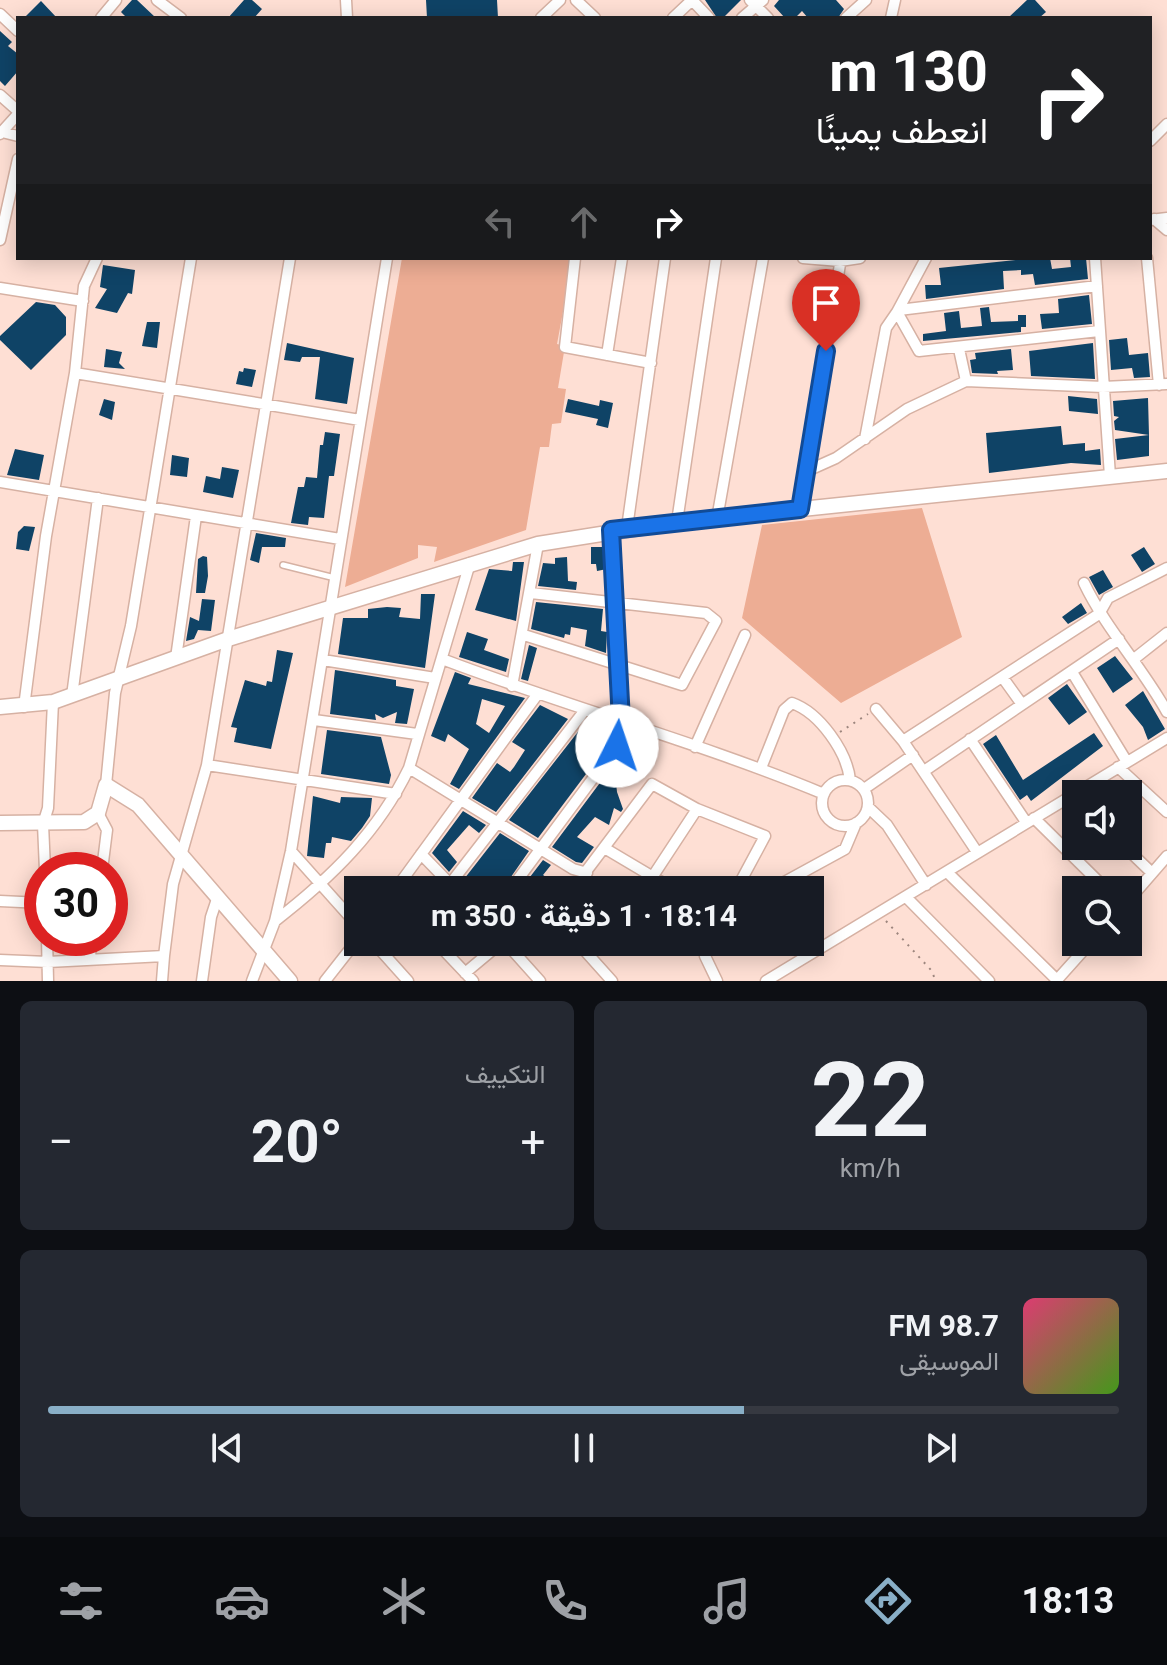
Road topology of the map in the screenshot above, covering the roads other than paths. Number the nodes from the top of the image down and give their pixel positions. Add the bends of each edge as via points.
1 (116, 0) edge
2 (157, 0) edge
3 (560, 0) edge
4 (576, 0) edge
5 (692, 0) edge
6 (866, 0) edge
7 (0, 14) edge
8 (103, 16) edge
9 (178, 16) edge
10 (543, 16) edge
11 (593, 16) edge
12 (675, 16) edge
13 (707, 16) edge
14 (848, 16) edge
15 (16, 29) edge
16 (0, 95) edge
17 (16, 110) edge
18 (16, 114) edge
19 (1167, 124) edge
20 (1, 133) edge
21 (1152, 139) edge
22 (16, 168) edge
23 (1167, 218) edge
24 (1152, 220) edge
25 (1167, 230) edge
26 (0, 240) edge
27 (96, 260) edge
28 (191, 260) edge
29 (290, 260) edge
30 (387, 260) edge
31 (575, 260) edge
32 (622, 260) edge
33 (665, 260) edge
34 (716, 260) edge
35 (763, 260) edge
36 (841, 260) edge
37 (925, 260) edge
38 (1095, 260) edge
39 (1147, 260) edge
40 (1097, 286) junction
41 (0, 288) edge
42 (83, 301) junction
43 (898, 311) junction
44 (1099, 331) junction
45 (959, 349) junction
46 (607, 355) junction
47 (651, 363) junction
48 (75, 373) junction
49 (966, 381) junction
50 (1163, 385) edge
51 (1103, 387) junction
52 (171, 390) junction
53 (268, 405) junction
54 (360, 420) junction
55 (865, 439) junction
56 (807, 471) junction
57 (1167, 471) edge
58 (1110, 476) junction
59 (0, 482) edge
60 (54, 491) junction
61 (98, 498) junction
62 (148, 507) junction
63 (800, 509) junction
64 (196, 516) junction
65 (717, 519) junction
66 (677, 522) junction
67 (248, 523) junction
68 (627, 528) junction
69 (611, 530) junction
70 (340, 539) junction
71 (538, 544) junction
72 (470, 563) junction
73 (283, 565) dead end
74 (1167, 568) edge
75 (335, 578) junction
76 (1084, 583) dead end
77 (531, 593) junction
78 (618, 601) junction
79 (331, 607) junction
80 (1099, 614) junction
81 (1167, 633) edge
82 (524, 635) junction
83 (745, 635) dead end
84 (228, 639) junction
85 (1119, 639) junction
86 (176, 658) junction
87 (442, 659) junction
88 (1134, 659) junction
89 (323, 660) junction
90 (617, 664) junction
91 (1072, 672) junction
92 (118, 678) junction
93 (435, 678) junction
94 (1003, 678) junction
95 (512, 686) junction
96 (537, 695) junction
97 (72, 696) junction
98 (1163, 696) edge
99 (53, 702) junction
100 (1021, 703) junction
101 (0, 707) edge
102 (24, 707) junction
103 (876, 709) road end
104 (585, 710) junction
105 (1167, 712) edge
106 (314, 720) junction
107 (621, 721) junction
108 (417, 734) junction
109 (1167, 738) edge
110 (970, 739) junction
111 (903, 741) junction
112 (695, 747) junction
113 (913, 755) junction
114 (207, 765) junction
115 (1123, 765) junction
116 (409, 768) junction
117 (761, 768) junction
118 (924, 771) junction
119 (303, 779) junction
120 (850, 780) junction
121 (1101, 780) edge
122 (106, 785) junction
123 (864, 789) junction
124 (396, 794) junction
125 (824, 794) junction
126 (462, 799) junction
127 (1062, 804) edge
128 (868, 807) junction
129 (697, 809) junction
130 (1167, 812) edge
131 (98, 813) junction
132 (1030, 820) junction
133 (499, 822) junction
134 (0, 823) edge
135 (856, 823) junction
136 (43, 824) junction
137 (542, 847) junction
138 (606, 849) junction
139 (291, 851) junction
140 (44, 852) edge
141 (104, 852) edge
142 (977, 852) junction
143 (180, 854) junction
144 (421, 854) junction
145 (1167, 856) edge
146 (1139, 860) edge
147 (947, 872) junction
148 (587, 873) junction
149 (1152, 873) junction
150 (405, 876) edge
151 (442, 876) edge
152 (461, 876) edge
153 (520, 876) edge
154 (584, 876) edge
155 (653, 876) joint
156 (744, 876) edge
157 (796, 876) edge
158 (1092, 876) edge
159 (926, 885) junction
160 (1142, 885) edge
161 (320, 886) junction
162 (218, 896) junction
163 (906, 897) junction
164 (0, 901) edge
165 (24, 902) edge
166 (344, 911) edge
167 (275, 921) junction
168 (264, 951) junction
169 (48, 956) edge
170 (90, 956) edge
171 (164, 956) junction
172 (345, 956) edge
173 (386, 956) edge
174 (449, 956) edge
175 (489, 956) edge
176 (516, 956) edge
177 (590, 956) edge
178 (705, 956) edge
179 (1078, 956) edge
180 (90, 959) junction
181 (0, 960) edge
182 (48, 962) junction
183 (469, 977) edge
184 (1057, 980) edge
185 (48, 981) edge
186 (162, 981) edge
187 (202, 981) edge
188 (252, 981) edge
189 (290, 981) edge
190 (325, 981) edge
191 (408, 981) edge
192 (540, 981) edge
193 (612, 981) edge
194 (717, 981) edge
195 (766, 981) edge
196 (989, 981) edge

1 - 8 street
2 - 9 street
3 - 10 street
4 - 11 street
5 - 12 street
5 - 13 street
6 - 14 street
7 - 15 street
16 - 17 street
18 - 20 street
19 - 21 street
22 - 26 street
23 - 24 street
24 - 25 street
27 - 42 street
28 - 52 street
29 - 53 street
30 - 54 street
31 - 46 street via 563,343 568,349
32 - 46 street
33 - 47 street
34 - 66 street
35 - 65 street
36 - 56 street
37 - 43 street
38 - 40 street
39 - 50 street
40 - 43 street
40 - 44 street
41 - 42 street
42 - 48 street
43 - 45 street via 919,351
43 - 55 street via 886,328
44 - 45 street
44 - 51 street
45 - 49 street
46 - 47 street
47 - 68 street
48 - 52 street
48 - 60 street
49 - 51 street
49 - 55 street via 907,409
50 - 51 street
51 - 58 street
52 - 53 street
52 - 62 street
53 - 54 street
53 - 67 street
54 - 70 street
55 - 56 street
56 - 63 street
57 - 58 main road
58 - 63 main road
59 - 60 street
60 - 61 street
60 - 102 street
61 - 62 street
61 - 97 street
62 - 64 street
62 - 92 street
63 - 65 main road
64 - 67 street
64 - 86 street
65 - 66 main road
66 - 68 main road
67 - 70 street
67 - 84 street
68 - 69 main road
69 - 71 main road
69 - 78 street
70 - 75 street
71 - 72 main road
71 - 77 street
72 - 79 main road
72 - 87 street
73 - 75 lane
74 - 80 street via 1108,598
75 - 79 street
76 - 80 street
77 - 78 street
77 - 82 street
78 - 90 street
78 - 90 street via 706,613 716,621 682,685
79 - 84 main road
79 - 89 street
80 - 85 street
80 - 94 street
81 - 88 street
82 - 90 street
82 - 95 street
83 - 112 street
84 - 86 main road
84 - 114 street
85 - 88 street
85 - 91 street
86 - 92 main road
87 - 93 street
87 - 95 street
88 - 98 street
89 - 93 street
89 - 106 street
90 - 107 street
91 - 100 street
91 - 115 street
92 - 97 main road
92 - 122 street
93 - 108 street
94 - 100 street
94 - 111 street
95 - 96 street
96 - 104 street
96 - 126 street
97 - 99 main road
98 - 105 street
99 - 102 main road
99 - 136 street
100 - 110 street
101 - 102 main road
103 - 111 street
104 - 107 street
104 - 133 street
106 - 108 street
106 - 119 street
107 - 112 street
107 - 137 street via 617,746
108 - 116 street
109 - 115 street
110 - 118 street
110 - 132 street
111 - 113 street
112 - 117 street
113 - 118 street
113 - 123 street
114 - 119 street
114 - 143 street
115 - 121 street
115 - 130 street
116 - 124 street
116 - 126 street
117 - 120 street via 784,710 792,703 832,737
117 - 125 street
118 - 142 street
119 - 124 street
119 - 139 street
120 - 123 street
120 - 125 street via 834,782
122 - 131 main road
122 - 143 main road via 138,805
123 - 128 street
124 - 161 street via 374,830
125 - 135 street via 829,820
126 - 133 street
126 - 144 street
127 - 132 street
128 - 135 street
128 - 159 street via 887,825
129 - 138 street via 652,784
129 - 155 street
129 - 156 street via 765,836
131 - 136 main road via 84,822
131 - 141 street via 107,830
132 - 142 street
132 - 158 street
133 - 137 street
133 - 152 street
134 - 136 main road
135 - 157 street via 845,849
136 - 140 street
137 - 148 street
137 - 153 street
138 - 148 street
138 - 155 street
139 - 161 street
139 - 167 street
142 - 147 street
143 - 162 main road
143 - 171 street
144 - 150 street
144 - 151 street
145 - 149 street
146 - 149 street
147 - 159 street
147 - 184 street
148 - 154 street
149 - 160 street
159 - 163 street
161 - 166 street
161 - 167 street
162 - 168 main road
162 - 187 street
163 - 195 street
163 - 196 street
164 - 165 street
167 - 168 street
168 - 188 street
168 - 189 main road
169 - 182 street
170 - 180 street
171 - 180 street
171 - 186 street
172 - 190 street
173 - 191 street
174 - 183 street
175 - 183 street
176 - 192 street
177 - 193 street
178 - 194 street
179 - 184 street
180 - 182 street
181 - 182 street
182 - 185 street

